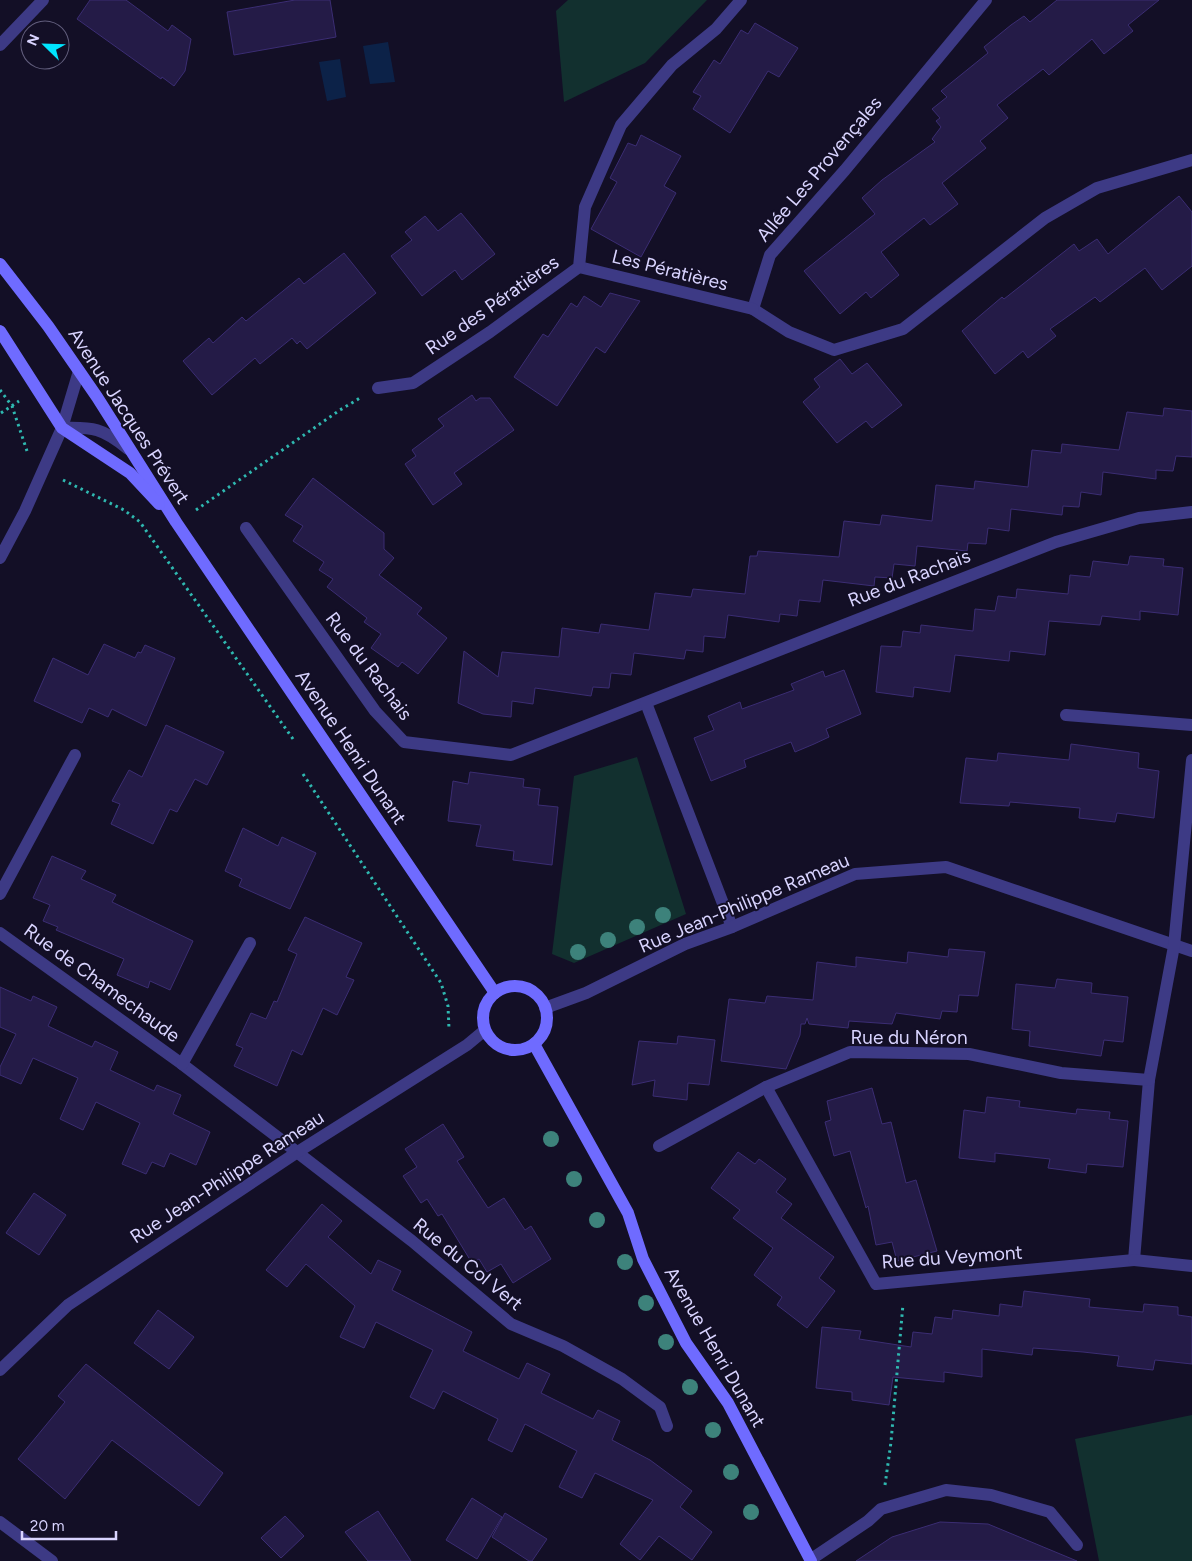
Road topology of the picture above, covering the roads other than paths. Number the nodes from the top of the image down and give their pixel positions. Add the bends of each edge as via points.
1 (43, 0) edge
2 (741, 0) edge
3 (986, 0) edge
4 (0, 45) edge
5 (1192, 160) edge
6 (0, 264) edge
7 (579, 267) junction
8 (753, 309) junction
9 (0, 332) edge
10 (78, 371) junction
11 (378, 388) road end
12 (62, 428) junction
13 (131, 451) junction
14 (1192, 512) edge
15 (176, 522) junction
16 (246, 528) dead end
17 (0, 558) edge
18 (646, 703) junction
19 (1066, 714) dead end
20 (1192, 725) edge
21 (75, 756) dead end
22 (1192, 760) edge
23 (1192, 766) edge
24 (0, 894) edge
25 (732, 927) junction
26 (0, 932) edge
27 (250, 943) dead end
28 (1174, 946) junction
29 (1192, 952) edge
30 (495, 993) junction
31 (545, 1008) junction
32 (485, 1030) junction
33 (534, 1044) junction
34 (182, 1064) junction
35 (1148, 1080) junction
36 (766, 1087) junction
37 (659, 1146) dead end
38 (296, 1153) junction
39 (1134, 1260) junction
40 (1192, 1266) edge
41 (0, 1370) edge
42 (667, 1426) dead end
43 (0, 1522) edge
44 (1076, 1545) dead end
45 (811, 1560) edge
46 (52, 1561) edge

1 - 4 street
2 - 7 street, Rue des Pératières via 716,29 672,65 621,125 585,207
3 - 8 street, Allée Les Provençales via 770,255
5 - 8 street via 1097,188 1045,218 903,329 834,350 789,332
6 - 10 main road, Avenue Jacques Prévert
7 - 8 street, Les Pératières
7 - 11 street, Rue des Pératières via 413,383
9 - 12 main road, Avenue Jacques Prévert
10 - 12 street
10 - 13 main road, Avenue Jacques Prévert
12 - 13 street via 90,427 114,437
12 - 15 main road, Avenue Jacques Prévert via 130,473
12 - 17 street
13 - 15 main road, Avenue Jacques Prévert
14 - 18 street, Rue du Rachais via 1139,518 1056,542
15 - 30 main road, Avenue Henri Dunant
16 - 18 street, Rue du Rachais via 375,711 404,742 511,755
18 - 25 street
19 - 20 street
21 - 24 street
22 - 23 street
23 - 28 street
25 - 28 street, Rue Jean-Philippe Rameau via 855,874 946,867
25 - 31 street, Rue Jean-Philippe Rameau via 685,944
26 - 34 street, Rue de Chamechaude
27 - 34 street, Rue de Chamechaude
28 - 29 street, Rue Jean-Philippe Rameau
28 - 35 street
30 - 31 main road via 505,988 523,988 540,998
30 - 32 main road via 484,1013
31 - 33 main road via 544,1030
32 - 33 main road via 497,1045 507,1050 520,1050
32 - 38 street, Rue Jean-Philippe Rameau
33 - 45 main road, Avenue Henri Dunant via 628,1213 643,1259 686,1343 728,1403
34 - 38 street, Rue de Chamechaude
35 - 36 street, Rue du Néron via 1061,1073 969,1054 850,1052
35 - 39 street
36 - 37 street, Rue du Néron
36 - 39 street, Rue du Veymont via 876,1284
38 - 41 street, Rue Jean-Philippe Rameau via 68,1305
38 - 42 street, Rue du Col Vert via 412,1241 511,1324 563,1346 622,1379 660,1407
39 - 40 street, Rue du Veymont
43 - 46 street
44 - 45 street via 1050,1512 991,1495 946,1490 881,1509

